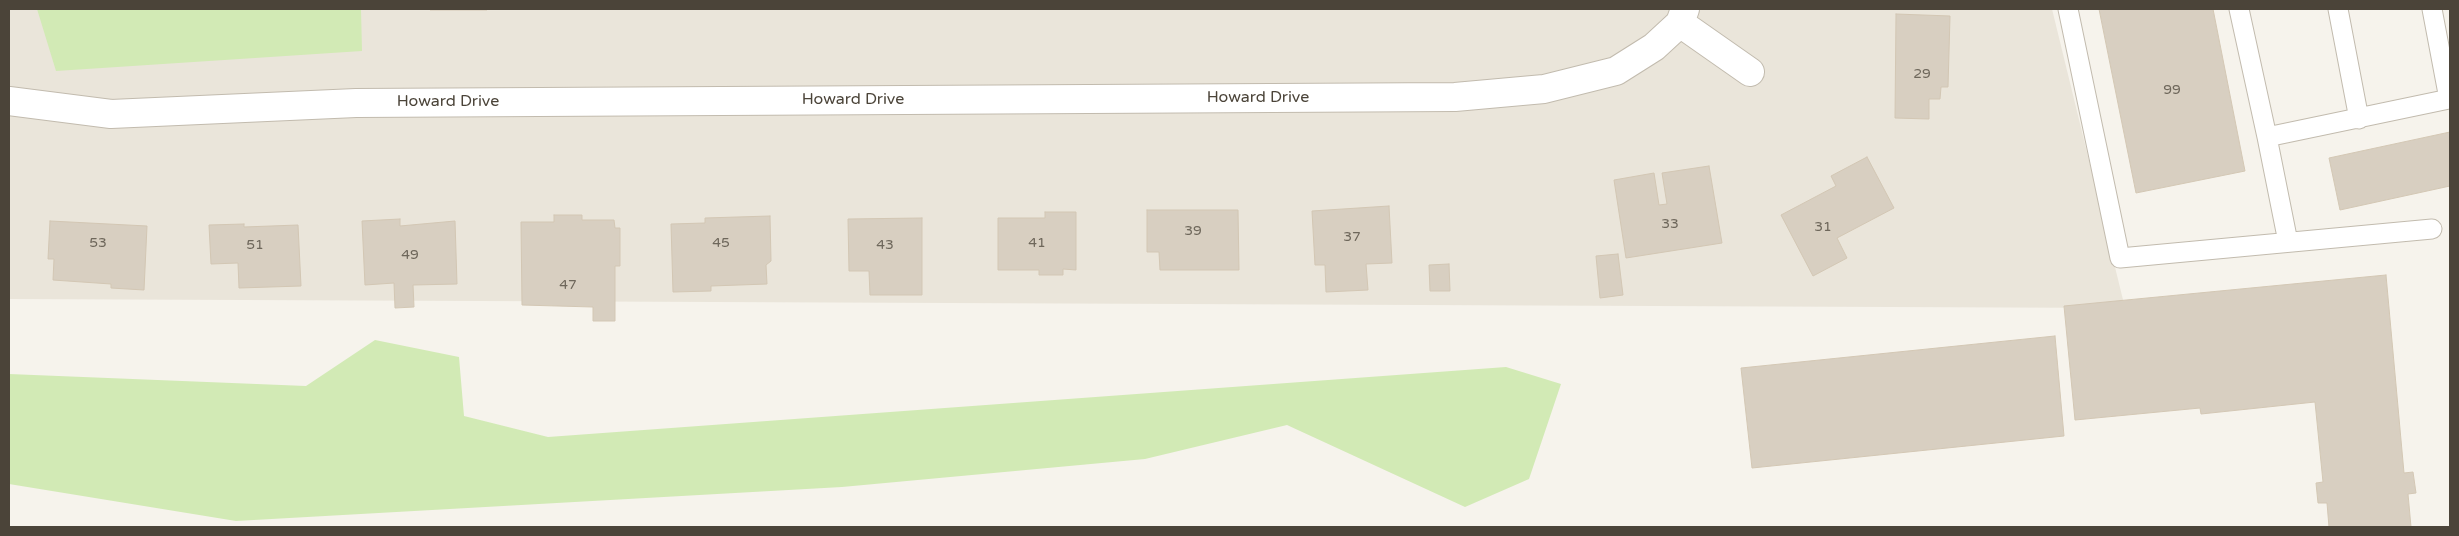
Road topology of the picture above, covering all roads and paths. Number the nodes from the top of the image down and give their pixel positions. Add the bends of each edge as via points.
1 (2068, 9) edge
2 (2239, 9) edge
3 (2338, 9) edge
4 (2432, 9) edge
5 (1682, 16) edge
6 (1750, 72) dead end
7 (9, 101) edge
8 (2359, 118) junction
9 (2267, 138) junction
10 (2432, 229) dead end
11 (2288, 242) junction

1 - 11 lane via 2120,258
2 - 9 lane
3 - 8 lane
4 - 8 lane via 2449,99
5 - 6 street, Howard Drive
5 - 7 street, Howard Drive via 1654,47 1616,71 1544,89 1455,97 356,103 111,114
8 - 9 lane
9 - 11 lane
10 - 11 lane

